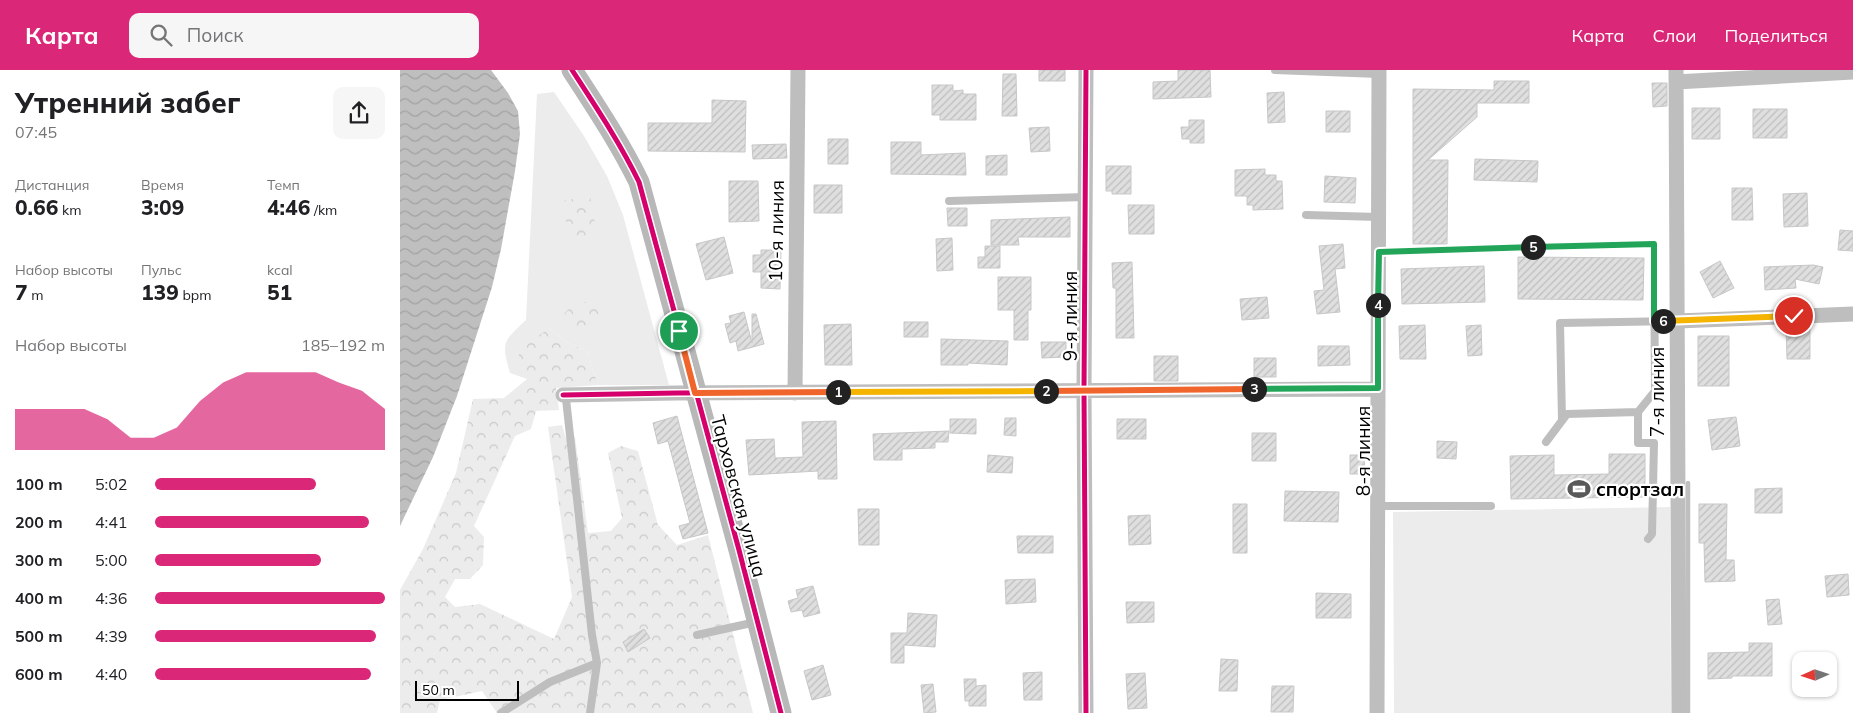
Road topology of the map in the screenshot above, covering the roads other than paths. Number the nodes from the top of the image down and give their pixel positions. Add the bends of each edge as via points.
1 (572, 70) edge
2 (798, 70) edge
3 (1086, 70) edge
4 (1274, 70) edge
5 (1379, 72) edge
6 (1853, 72) edge
7 (1676, 76) edge
8 (1086, 197) junction
9 (950, 201) dead end
10 (1306, 215) dead end
11 (1379, 217) junction
12 (1379, 252) junction
13 (1853, 314) edge
14 (1654, 321) junction
15 (1677, 321) junction
16 (1378, 388) junction
17 (1084, 391) junction
18 (695, 393) junction
19 (795, 393) junction
20 (564, 395) joint
21 (1638, 412) junction
22 (1562, 420) junction
23 (1546, 442) dead end
24 (1378, 506) junction
25 (1491, 506) dead end
26 (1648, 540) dead end
27 (758, 622) junction
28 (697, 635) dead end
29 (597, 663) junction
30 (501, 713) edge
31 (590, 713) edge
32 (781, 713) edge
33 (1086, 713) edge
34 (1377, 713) edge
35 (1678, 713) edge

1 - 18 street, Тарховская улица via 608,126 638,182
2 - 19 street, 10-я линия
3 - 8 street, 9-я линия
4 - 5 lane
5 - 11 street, 8-я линия
6 - 7 street
7 - 15 street, 7-я линия
8 - 9 lane
8 - 17 street, 9-я линия
10 - 11 lane
11 - 12 street, 8-я линия
12 - 14 lane via 1654,244
12 - 16 street, 8-я линия
13 - 15 street
14 - 15 lane
14 - 21 lane via 1655,391
14 - 22 lane via 1560,323
15 - 35 street, 7-я линия
16 - 17 street
16 - 24 street, 8-я линия
17 - 19 street
17 - 33 street, 9-я линия
18 - 19 street
18 - 20 street
18 - 27 street, Тарховская улица
20 - 29 lane
21 - 22 lane via 1567,414
21 - 26 lane via 1638,443 1654,443 1652,534
22 - 23 lane
24 - 25 lane
24 - 34 street, 8-я линия
27 - 28 lane
27 - 32 street, Тарховская улица
29 - 30 lane via 550,682
29 - 31 lane

